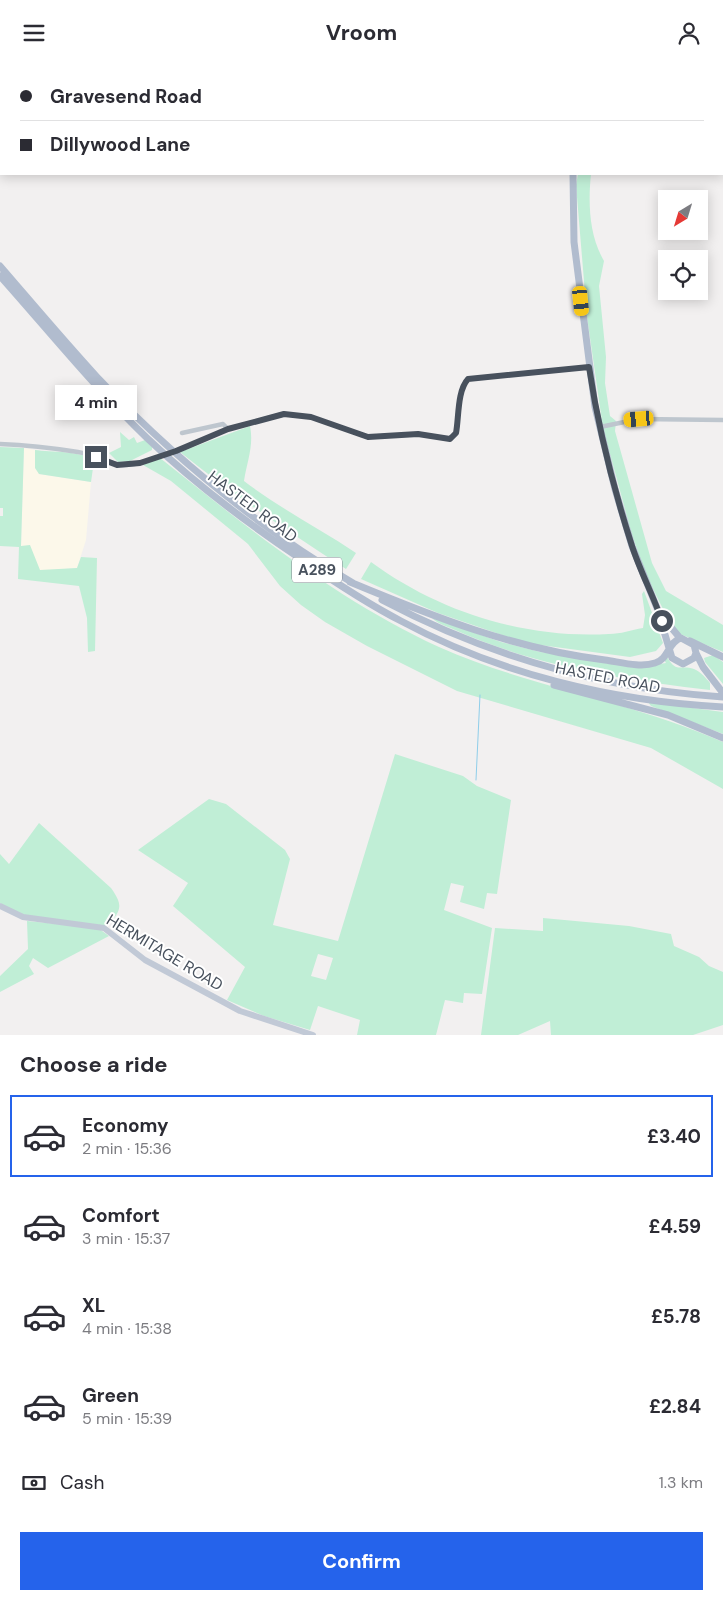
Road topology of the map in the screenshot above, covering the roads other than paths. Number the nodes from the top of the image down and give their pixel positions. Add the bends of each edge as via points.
1 (573, 175) edge
2 (0, 266) edge
3 (0, 277) edge
4 (589, 367) junction
5 (723, 420) edge
6 (600, 427) junction
7 (228, 429) junction
8 (182, 433) dead end
9 (0, 444) edge
10 (350, 582) junction
11 (657, 608) junction
12 (402, 622) junction
13 (684, 639) junction
14 (670, 650) junction
15 (696, 653) junction
16 (723, 657) edge
17 (687, 664) junction
18 (714, 682) junction
19 (723, 693) edge
20 (723, 697) edge
21 (723, 707) edge
22 (723, 738) edge
23 (0, 906) edge
24 (313, 1035) edge

1 - 4 main road via 574,242
2 - 10 main road, HASTED ROAD / A289 via 98,378 154,433 244,510
3 - 12 main road, HASTED ROAD / A289 via 93,383 186,473 270,539
4 - 6 main road
4 - 7 street via 468,379 464,383 456,433 450,439 418,434 368,437 297,414 268,417
5 - 6 street via 639,419
6 - 11 main road via 632,546
7 - 8 street via 223,424
7 - 9 street, bridge via 127,466 76,451
10 - 14 main road, A289 via 458,626 552,652 650,664 663,659
10 - 20 main road, HASTED ROAD / A289 via 435,627 532,663 624,685
11 - 13 main road via 670,628
11 - 14 main road
12 - 21 main road, HASTED ROAD / A289 via 483,657 578,687 623,697
12 - 22 main road, A289 via 438,643 498,667 668,715
13 - 14 main road via 674,642
13 - 15 main road via 694,645
13 - 16 main road
14 - 17 main road via 673,660
15 - 17 main road
15 - 18 main road
17 - 18 main road via 700,668
18 - 19 main road
23 - 24 street, HERMITAGE ROAD via 23,917 104,929 145,960 240,1011

